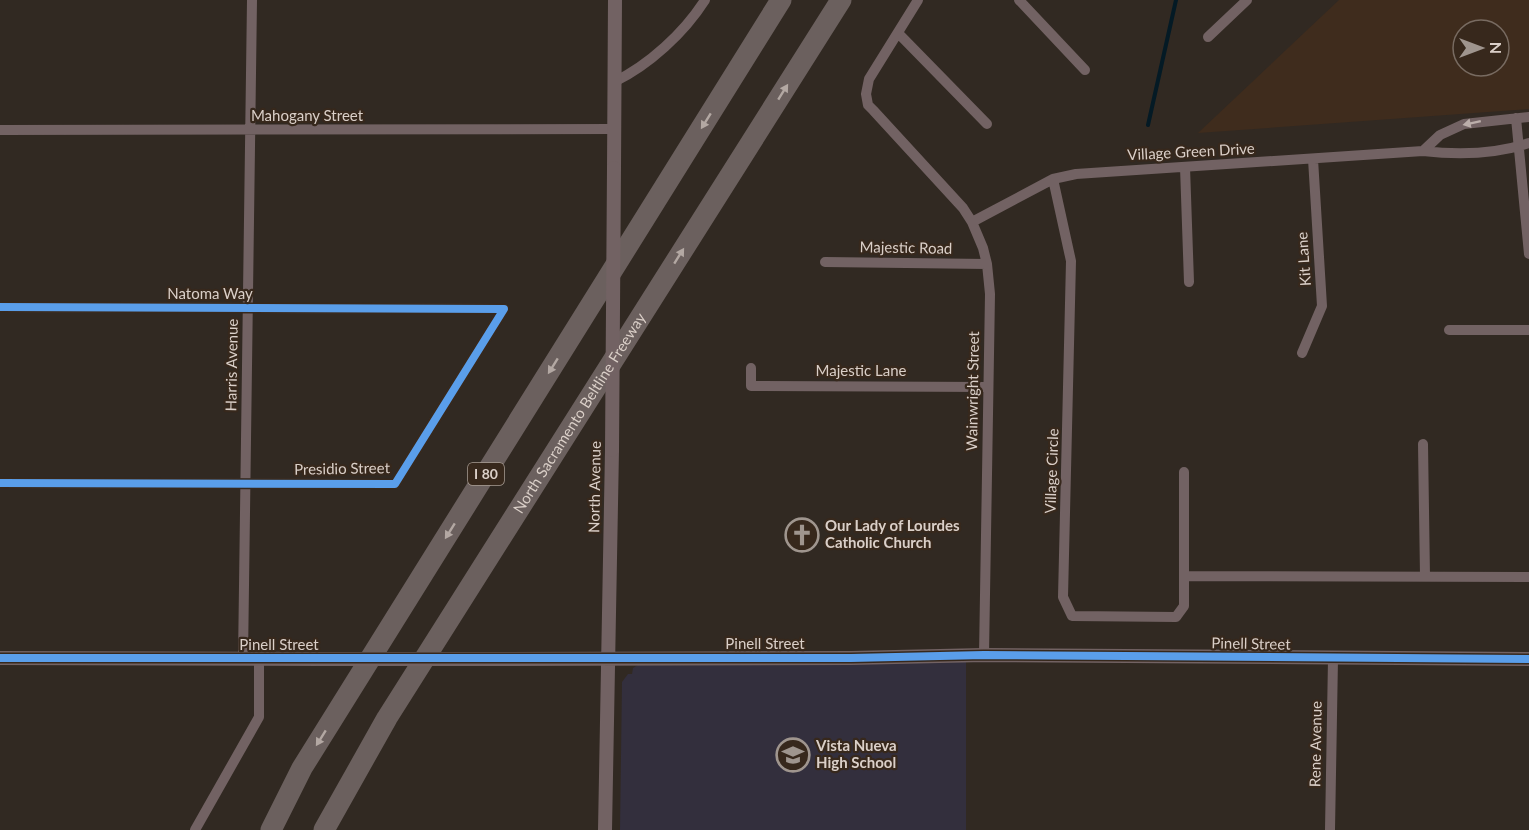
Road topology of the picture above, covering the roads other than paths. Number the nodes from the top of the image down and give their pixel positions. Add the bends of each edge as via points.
1 (252, 0) edge
2 (615, 0) edge
3 (705, 0) edge
4 (781, 0) edge
5 (841, 0) edge
6 (918, 0) edge
7 (1019, 0) edge
8 (1247, 0) edge
9 (898, 33) junction
10 (1208, 37) dead end
11 (1085, 70) dead end
12 (614, 82) junction
13 (1529, 117) edge
14 (1516, 118) junction
15 (987, 124) dead end
16 (614, 129) junction
17 (0, 130) edge
18 (250, 131) junction
19 (1525, 145) edge
20 (1423, 151) junction
21 (1313, 159) junction
22 (1185, 167) junction
23 (1053, 179) junction
24 (972, 222) junction
25 (1529, 254) edge
26 (825, 262) dead end
27 (987, 264) junction
28 (1189, 282) dead end
29 (0, 307) edge
30 (248, 308) junction
31 (419, 308) joint
32 (1449, 330) dead end
33 (1529, 330) edge
34 (1302, 353) dead end
35 (751, 368) dead end
36 (988, 387) junction
37 (1423, 444) dead end
38 (1184, 472) dead end
39 (0, 483) edge
40 (246, 483) junction
41 (1185, 576) junction
42 (1425, 576) junction
43 (1529, 577) edge
44 (984, 655) junction
45 (0, 658) edge
46 (608, 658) junction
47 (1333, 658) junction
48 (243, 659) junction
49 (259, 659) junction
50 (1529, 659) edge
51 (195, 830) edge
52 (271, 830) edge
53 (324, 830) edge
54 (605, 830) edge
55 (1330, 830) edge

1 - 18 street, Harris Avenue
2 - 12 street, North Avenue
3 - 12 street via 662,48 632,73
4 -> 52 highway, I 80 via 302,768
53 -> 5 highway, North Sacramento Beltline Freeway via 387,718
6 - 9 street, Wainwright Street
7 - 11 street
8 - 10 street
9 - 15 street
9 - 24 street, Wainwright Street via 869,79 868,105
12 - 16 street, North Avenue
13 - 14 street
14 - 19 street
14 -> 20 street via 1464,124 1440,135
16 - 18 street, Mahogany Street
16 - 46 street, North Avenue, bridge
17 - 18 street, Mahogany Street
18 - 30 street, Harris Avenue
19 - 20 street, Village Green Drive via 1500,150
19 - 25 street
20 - 21 street, Village Green Drive
21 - 22 street, Village Green Drive
21 - 34 street, Kit Lane via 1322,306
22 - 23 street, Village Green Drive
22 - 28 street
23 - 24 street, Village Green Drive
23 - 41 street, Village Circle via 1071,261 1063,597 1071,616 1176,617 1184,606
24 - 27 street, Wainwright Street
26 - 27 street, Majestic Road
27 - 36 street, Wainwright Street
29 - 30 street, Natoma Way
30 - 31 street, Natoma Way
30 - 40 street, Harris Avenue
31 - 40 street, Presidio Street via 504,309 395,484
32 - 33 street
35 - 36 street, Majestic Lane via 751,386
36 - 44 street, Wainwright Street
37 - 42 street
38 - 41 street, Village Circle
39 - 40 street, Presidio Street
40 - 48 street, Harris Avenue
41 - 42 street
42 - 43 street
44 - 46 street, Pinell Street
44 - 47 street, Pinell Street
45 - 48 street, Pinell Street
46 - 49 street, Pinell Street, bridge
46 - 54 street, North Avenue
47 - 50 street, Pinell Street
47 - 55 street, Rene Avenue
48 - 49 street, Pinell Street
49 - 51 street via 259,717

